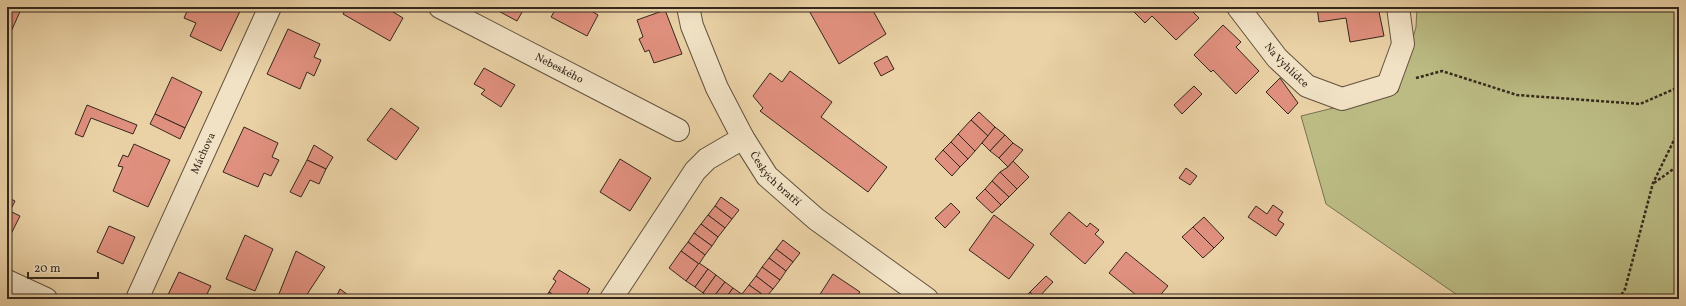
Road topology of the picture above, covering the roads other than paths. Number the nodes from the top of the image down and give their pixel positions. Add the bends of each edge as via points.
1 (270, 7) edge
2 (440, 7) edge
3 (688, 7) edge
4 (1238, 7) edge
5 (1398, 7) edge
6 (678, 130) dead end
7 (743, 138) junction
8 (7, 281) edge
9 (46, 299) edge
10 (137, 299) edge
11 (611, 299) edge
12 (927, 299) edge

1 - 10 street, Máchova
2 - 6 street, Nebeského
3 - 7 street, Českých bratří via 692,26 717,88
4 - 5 street, Na Vyhlídce via 1277,58 1307,86 1342,99 1388,85 1403,44
7 - 11 street via 707,159 695,171
7 - 12 street, Českých bratří via 767,176 816,219
8 - 9 street

